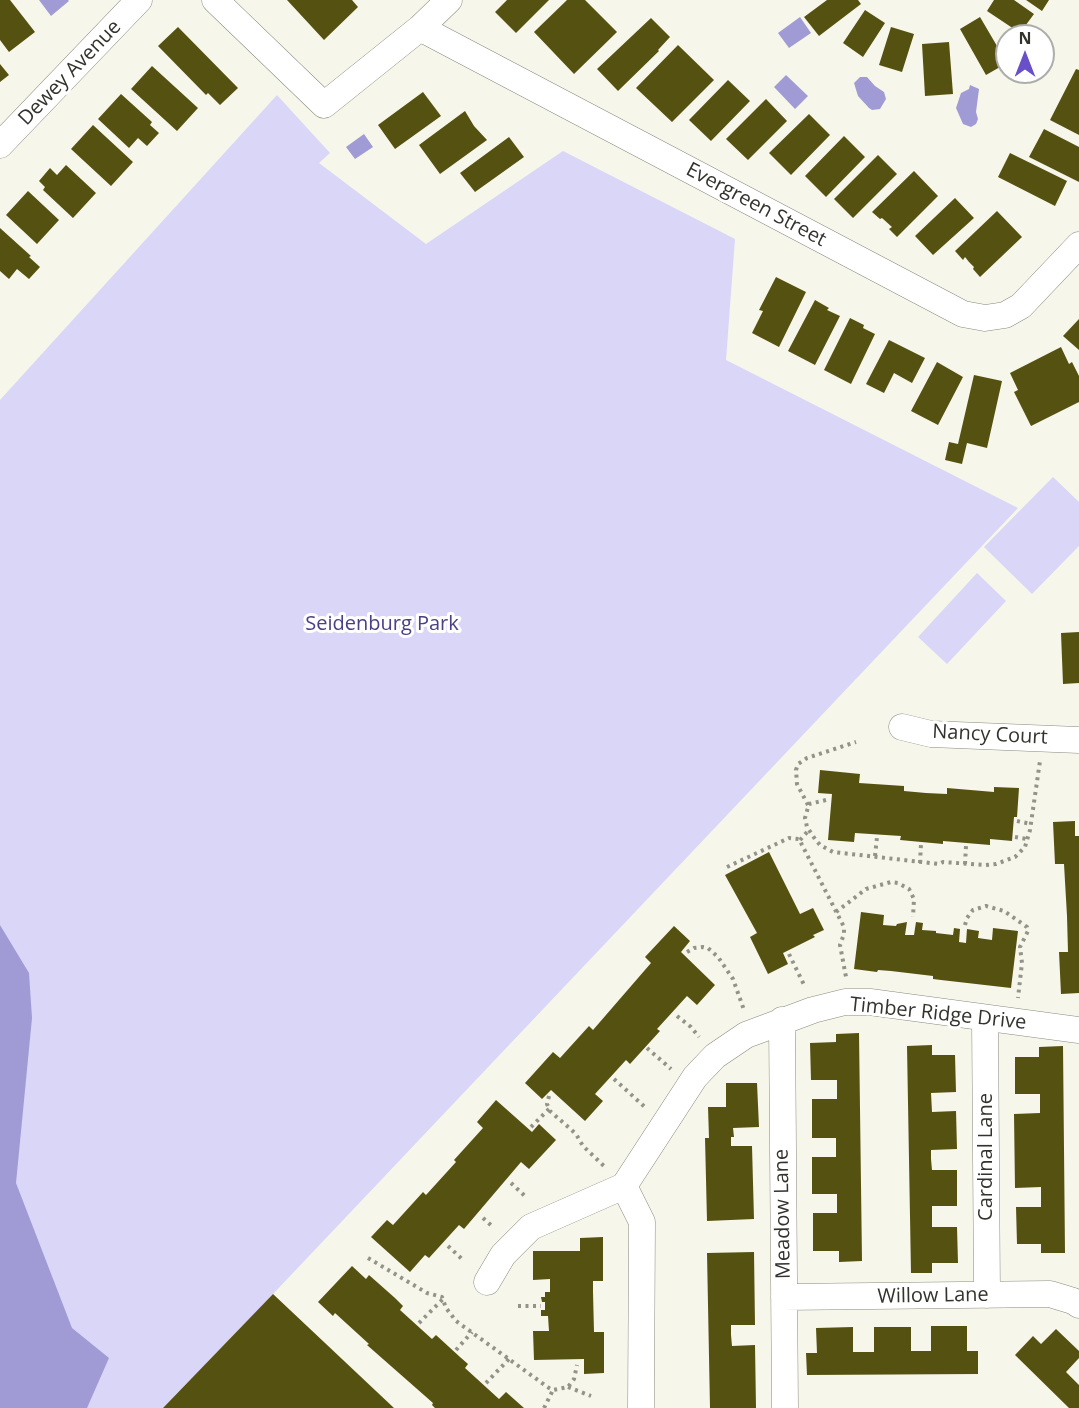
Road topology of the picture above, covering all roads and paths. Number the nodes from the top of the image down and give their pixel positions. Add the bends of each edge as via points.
1 (139, 0) edge
2 (215, 0) edge
3 (449, 0) edge
4 (420, 28) junction
5 (0, 145) edge
6 (1079, 245) edge
7 (903, 727) dead end
8 (1079, 740) edge
9 (856, 742) dead end
10 (1039, 777) dead end
11 (826, 800) dead end
12 (808, 806) junction
13 (1017, 821) dead end
14 (1031, 824) junction
15 (809, 830) junction
16 (877, 837) dead end
17 (1015, 837) dead end
18 (1028, 839) junction
19 (800, 840) junction
20 (921, 844) dead end
21 (966, 846) dead end
22 (875, 856) junction
23 (920, 863) junction
24 (965, 864) junction
25 (727, 867) dead end
26 (836, 912) junction
27 (913, 917) dead end
28 (964, 925) dead end
29 (687, 952) dead end
30 (789, 954) dead end
31 (800, 974) dead end
32 (1020, 983) dead end
33 (847, 984) dead end
34 (739, 999) dead end
35 (677, 1016) dead end
36 (985, 1018) junction
37 (782, 1020) junction
38 (693, 1029) dead end
39 (1079, 1030) edge
40 (647, 1048) dead end
41 (662, 1063) dead end
42 (614, 1078) dead end
43 (549, 1096) dead end
44 (638, 1102) dead end
45 (549, 1109) junction
46 (531, 1126) dead end
47 (583, 1146) dead end
48 (511, 1183) dead end
49 (624, 1186) junction
50 (526, 1198) dead end
51 (483, 1218) dead end
52 (494, 1228) dead end
53 (448, 1246) dead end
54 (368, 1258) dead end
55 (462, 1259) dead end
56 (487, 1282) dead end
57 (987, 1295) junction
58 (784, 1297) junction
59 (443, 1299) junction
60 (1079, 1305) edge
61 (519, 1306) dead end
62 (541, 1306) dead end
63 (419, 1323) dead end
64 (472, 1332) junction
65 (456, 1350) dead end
66 (509, 1359) junction
67 (577, 1365) dead end
68 (486, 1383) dead end
69 (568, 1387) junction
70 (553, 1390) junction
71 (591, 1396) dead end
72 (544, 1408) edge
73 (641, 1408) edge
74 (785, 1408) edge

1 - 5 street, Dewey Avenue
2 - 4 street via 324,105
3 - 4 street
4 - 6 street, Evergreen Street via 963,314 985,318 1005,315 1021,306
7 - 8 street, Nancy Court via 931,734
9 - 12 path via 798,764 797,784
10 - 14 path
11 - 12 path
12 - 15 path via 805,818
13 - 14 path
14 - 18 path
15 - 19 path
15 - 22 path via 820,845 833,852
16 - 22 path
17 - 18 path
18 - 24 path via 1020,853 1007,861 986,866
19 - 25 path via 789,838
19 - 26 path
20 - 23 path
21 - 24 path
22 - 23 path
23 - 24 path
26 - 27 path via 866,890 891,882 909,890 914,899
26 - 33 path via 844,931 840,945
28 - 32 path via 973,910 986,906 1004,911 1028,927 1020,947
29 - 34 path via 698,947 713,952 729,972
30 - 31 path
35 - 38 path
36 - 37 street, Timber Ridge Drive via 845,1002
36 - 39 street, Timber Ridge Drive
36 - 57 street, Cardinal Lane
37 - 49 street, Timber Ridge Drive via 746,1035 715,1056 695,1077
37 - 58 street, Meadow Lane
40 - 41 path
42 - 44 path
43 - 45 path
45 - 46 path
45 - 47 path
48 - 50 path
49 - 56 street via 531,1227 503,1256
49 - 73 street via 642,1222
51 - 52 path
53 - 55 path
54 - 59 path
57 - 58 street, Willow Lane
57 - 60 street, Willow Lane via 1050,1294
58 - 74 street, Meadow Lane
59 - 63 path
59 - 64 path via 451,1315
61 - 62 path
64 - 65 path
64 - 66 path
66 - 68 path
66 - 70 path
67 - 69 path
69 - 70 path
69 - 71 path
70 - 72 path

